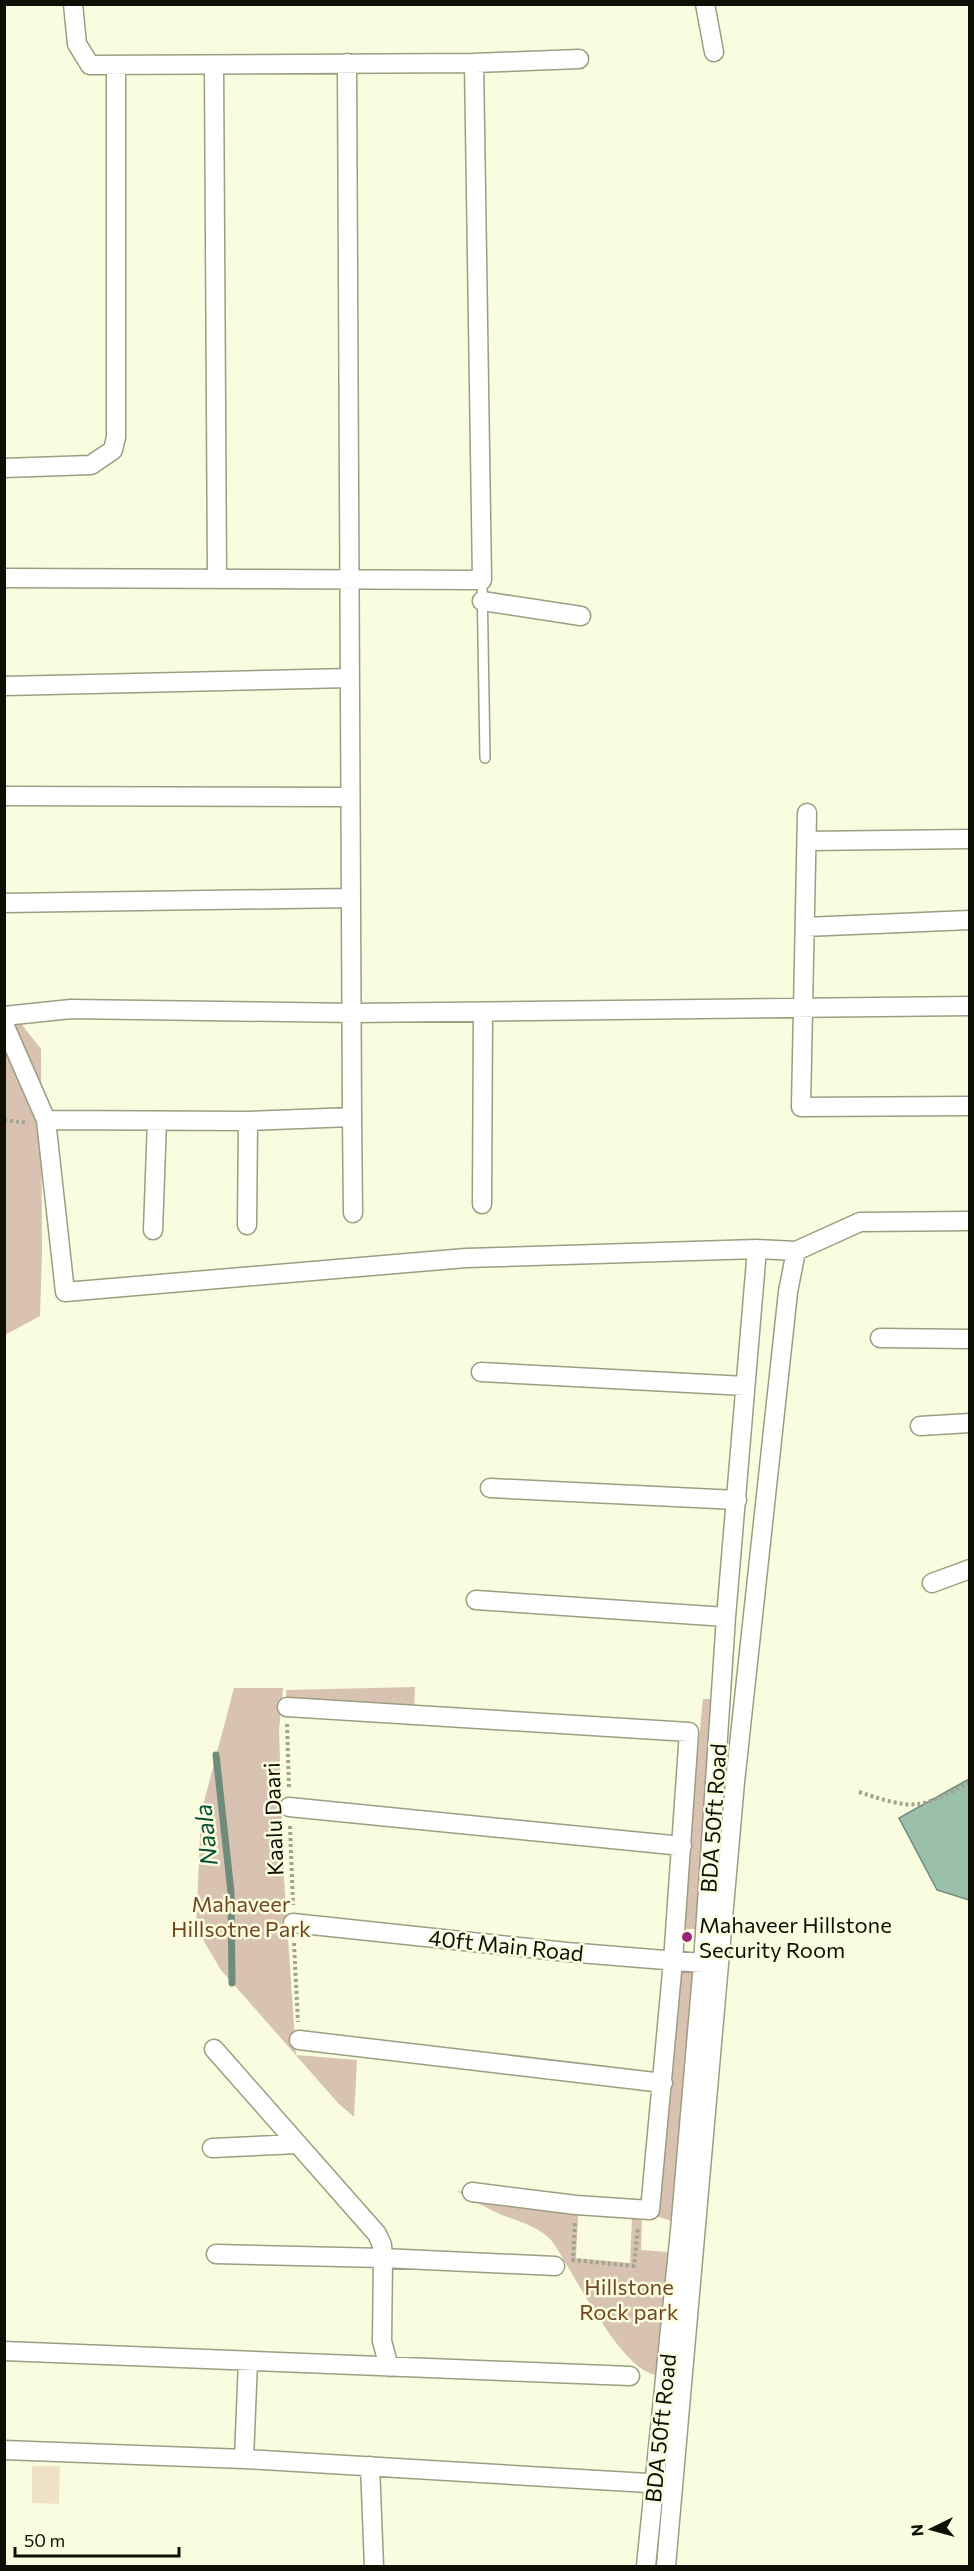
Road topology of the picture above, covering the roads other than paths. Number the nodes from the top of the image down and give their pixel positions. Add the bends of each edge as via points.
1 (73, 4) edge
2 (705, 4) edge
3 (714, 52) dead end
4 (579, 59) dead end
5 (347, 63) junction
6 (474, 63) junction
7 (214, 65) junction
8 (116, 66) junction
9 (4, 468) edge
10 (4, 578) edge
11 (217, 578) junction
12 (348, 578) junction
13 (482, 580) junction
14 (482, 602) junction
15 (581, 616) dead end
16 (349, 678) junction
17 (4, 686) edge
18 (485, 758) dead end
19 (4, 796) edge
20 (349, 797) junction
21 (807, 813) dead end
22 (969, 839) edge
23 (807, 841) junction
24 (351, 898) junction
25 (4, 903) edge
26 (969, 920) edge
27 (805, 927) junction
28 (969, 1006) edge
29 (803, 1008) junction
30 (483, 1012) junction
31 (353, 1013) junction
32 (4, 1016) edge
33 (4, 1024) edge
34 (969, 1106) edge
35 (352, 1117) junction
36 (46, 1120) junction
37 (156, 1121) junction
38 (248, 1121) junction
39 (482, 1204) dead end
40 (353, 1213) dead end
41 (969, 1221) edge
42 (247, 1225) dead end
43 (153, 1230) dead end
44 (758, 1249) junction
45 (795, 1251) junction
46 (880, 1338) dead end
47 (969, 1339) edge
48 (481, 1372) dead end
49 (745, 1386) junction
50 (969, 1423) edge
51 (920, 1426) dead end
52 (490, 1488) dead end
53 (736, 1500) junction
54 (969, 1569) edge
55 (932, 1583) dead end
56 (476, 1600) dead end
57 (726, 1617) junction
58 (287, 1707) road end
59 (289, 1807) road end
60 (682, 1846) junction
61 (293, 1923) road end
62 (674, 1961) junction
63 (711, 1964) junction
64 (299, 2040) road end
65 (214, 2049) dead end
66 (663, 2083) junction
67 (298, 2144) junction
68 (212, 2148) dead end
69 (472, 2192) dead end
70 (216, 2254) dead end
71 (383, 2258) junction
72 (555, 2266) dead end
73 (4, 2351) edge
74 (248, 2361) junction
75 (388, 2367) junction
76 (630, 2376) dead end
77 (4, 2450) edge
78 (244, 2459) junction
79 (370, 2466) junction
80 (663, 2484) junction
81 (374, 2566) edge
82 (646, 2566) edge
83 (666, 2566) edge

1 - 8 street via 77,44 90,64
2 - 3 street
4 - 6 street
5 - 6 street
5 - 7 street
5 - 12 street
6 - 13 street
7 - 8 street
7 - 11 street
8 - 9 street via 113,450 91,465
10 - 11 street
11 - 12 street
12 - 13 street
12 - 16 street
13 - 14 lane
14 - 15 street
14 - 18 lane
16 - 17 street
16 - 20 street
19 - 20 street
20 - 24 street
21 - 23 street
22 - 23 street
23 - 27 street
24 - 25 street
24 - 31 street
26 - 27 street
27 - 29 street
28 - 29 street
29 - 30 street
29 - 34 street via 801,1107
30 - 31 street
30 - 39 street
31 - 32 street via 71,1009
31 - 35 street
33 - 36 street
35 - 38 street
35 - 40 street
36 - 37 street
36 - 44 street via 65,1292 466,1258
37 - 38 street
37 - 43 street
38 - 42 street
41 - 45 street via 860,1222
44 - 45 street
44 - 49 street, BDA 50ft Road
45 - 63 street, BDA 50ft Road
46 - 47 street
48 - 49 street
49 - 53 street, BDA 50ft Road
50 - 51 street
52 - 53 street
53 - 57 street, BDA 50ft Road
54 - 55 street
56 - 57 street
57 - 63 street, BDA 50ft Road
58 - 60 street via 689,1732
59 - 60 street
60 - 62 street
61 - 62 street, 40ft Main Road
62 - 63 street, 40ft Main Road
62 - 66 street
63 - 80 street, BDA 50ft Road via 680,2231
64 - 66 street
65 - 67 street
66 - 69 street via 650,2210
67 - 68 street
67 - 71 street via 377,2234
70 - 71 street
71 - 72 street
71 - 75 street via 382,2341
73 - 74 street
74 - 75 street
74 - 78 street
75 - 76 street
77 - 78 street
78 - 79 street
79 - 80 street
79 - 81 street
80 - 82 street, BDA 50ft Road
80 - 83 street, BDA 50ft Road

